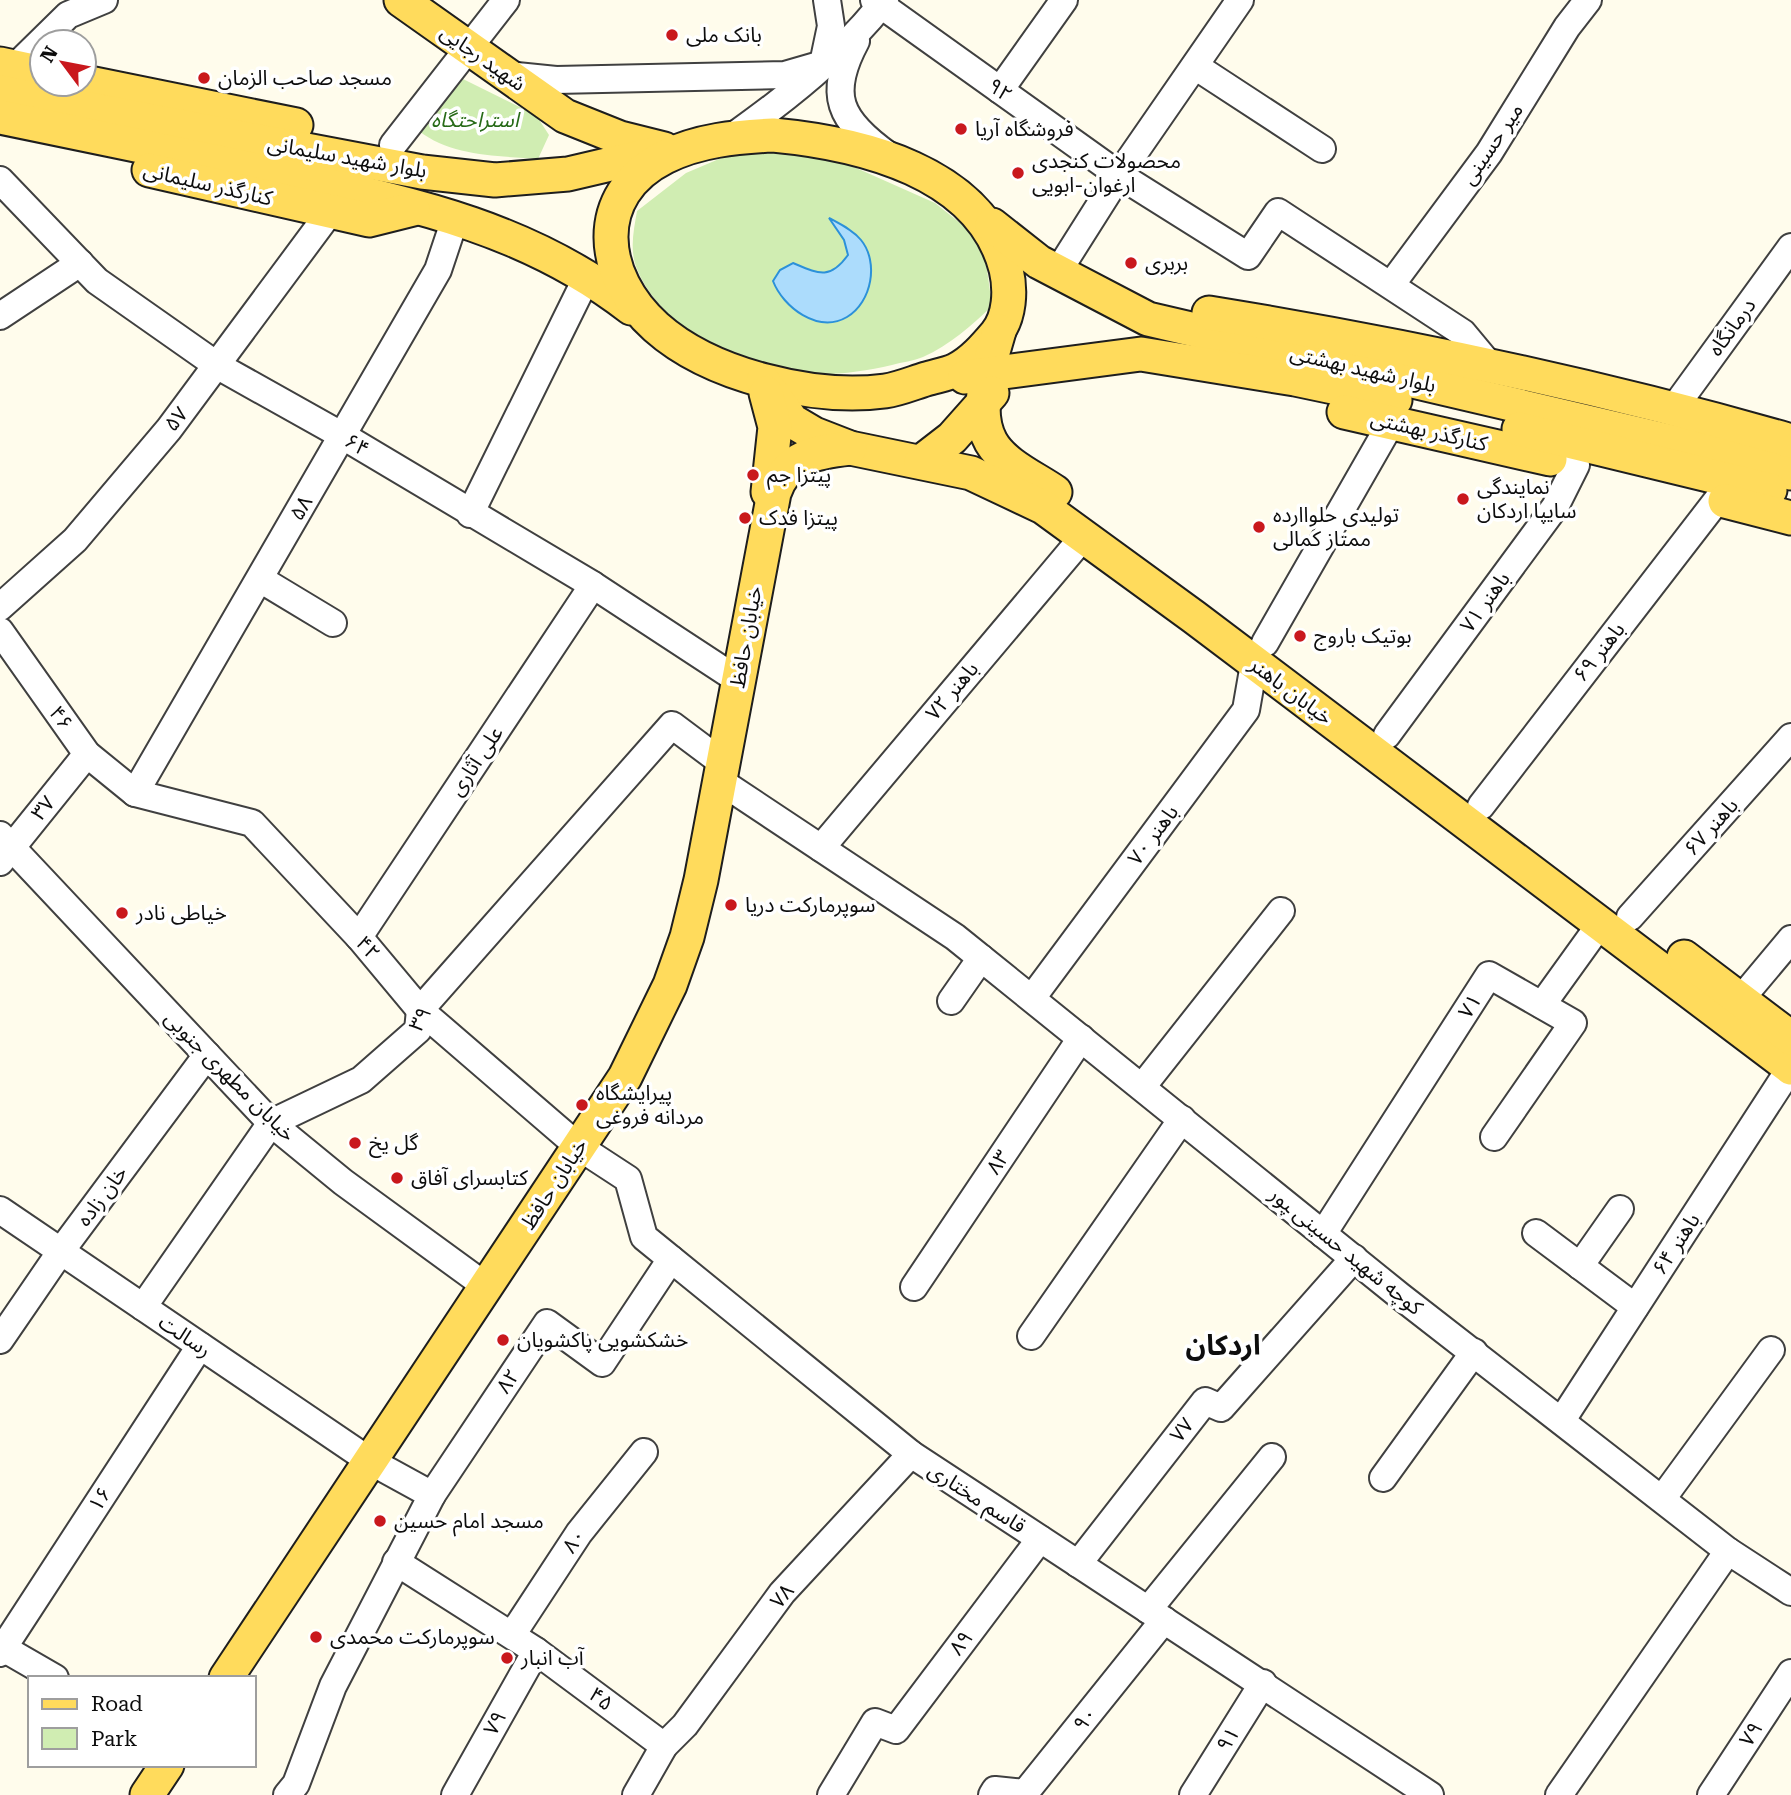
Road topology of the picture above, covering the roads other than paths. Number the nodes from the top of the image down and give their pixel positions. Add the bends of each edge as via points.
1 (104, 0) edge
2 (401, 0) edge
3 (506, 0) edge
4 (827, 0) edge
5 (1064, 0) edge
6 (1240, 0) edge
7 (1588, 0) edge
8 (876, 7) edge
9 (470, 49) junction
10 (823, 64) junction
11 (1195, 66) junction
12 (14, 74) edge
13 (507, 75) junction
14 (98, 85) edge
15 (1000, 90) junction
16 (0, 117) edge
17 (0, 136) edge
18 (732, 137) junction
19 (393, 145) junction
20 (682, 147) junction
21 (1322, 149) dead end
22 (895, 161) junction
23 (422, 172) junction
24 (1119, 175) junction
25 (0, 180) edge
26 (963, 202) junction
27 (415, 208) junction
28 (330, 212) junction
29 (455, 219) junction
30 (1791, 247) edge
31 (80, 263) junction
32 (1057, 273) junction
33 (587, 277) junction
34 (1391, 285) junction
35 (1096, 294) junction
36 (0, 316) edge
37 (656, 328) junction
38 (999, 331) junction
39 (218, 366) junction
40 (1062, 366) junction
41 (1493, 369) junction
42 (928, 378) junction
43 (763, 381) junction
44 (986, 388) junction
45 (1674, 408) junction
46 (1391, 423) junction
47 (343, 436) junction
48 (1791, 441) edge
49 (850, 448) junction
50 (921, 462) junction
51 (1576, 465) junction
52 (1791, 473) edge
53 (1791, 495) edge
54 (1718, 499) junction
55 (470, 514) junction
56 (1791, 519) edge
57 (1084, 536) junction
58 (762, 549) junction
59 (260, 579) junction
60 (593, 585) junction
61 (0, 607) edge
62 (333, 623) dead end
63 (0, 631) edge
64 (1260, 654) junction
65 (8, 662) edge
66 (738, 680) junction
67 (1387, 735) junction
68 (1791, 737) edge
69 (87, 754) junction
70 (722, 772) junction
71 (135, 793) junction
72 (1481, 806) junction
73 (4, 848) edge
74 (821, 848) junction
75 (1281, 911) dead end
76 (1615, 920) junction
77 (359, 937) junction
78 (1791, 939) edge
79 (981, 958) junction
80 (1031, 998) junction
81 (1741, 1000) junction
82 (951, 1001) dead end
83 (1542, 1005) junction
84 (420, 1010) junction
85 (1081, 1038) junction
86 (1791, 1038) edge
87 (207, 1055) junction
88 (1791, 1068) edge
89 (1142, 1087) junction
90 (1182, 1119) junction
91 (271, 1123) junction
92 (1494, 1137) dead end
93 (579, 1147) junction
94 (1620, 1209) dead end
95 (0, 1210) edge
96 (1536, 1233) dead end
97 (1323, 1234) junction
98 (61, 1251) junction
99 (1353, 1258) junction
100 (671, 1259) junction
101 (1580, 1266) junction
102 (487, 1287) junction
103 (914, 1287) dead end
104 (143, 1307) junction
105 (1635, 1307) junction
106 (1031, 1336) dead end
107 (0, 1340) edge
108 (200, 1346) junction
109 (1771, 1350) dead end
110 (1474, 1352) junction
111 (1562, 1420) junction
112 (644, 1452) dead end
113 (911, 1454) junction
114 (1272, 1457) dead end
115 (370, 1461) junction
116 (1383, 1478) dead end
117 (432, 1495) junction
118 (1662, 1499) junction
119 (1040, 1539) junction
120 (1728, 1551) junction
121 (396, 1562) junction
122 (1078, 1564) junction
123 (1791, 1592) edge
124 (1156, 1615) junction
125 (512, 1635) junction
126 (1, 1651) edge
127 (536, 1651) junction
128 (1791, 1673) edge
129 (51, 1676) edge
130 (227, 1676) edge
131 (1263, 1683) junction
132 (664, 1746) junction
133 (166, 1767) edge
134 (994, 1792) edge
135 (147, 1795) edge
136 (287, 1795) edge
137 (455, 1795) edge
138 (636, 1795) edge
139 (831, 1795) edge
140 (1193, 1795) edge
141 (1430, 1795) edge
142 (1559, 1795) edge
143 (1711, 1795) edge

1 - 12 street via 68,15
2 - 9 main road, شهید رجایی
3 - 9 street
4 - 10 street via 831,26
5 - 15 street
6 - 11 street
7 - 34 street, میر حسینی via 1489,153
8 - 10 street
8 - 15 street, ۹۲
8 - 22 street via 842,68 842,103 867,140
9 - 13 main road, شهید رجایی
9 - 19 street
10 - 13 street via 785,75 556,80
10 - 18 street
11 - 21 street
11 - 24 street
12 - 23 main road, بلوار شهید سلیمانی
13 - 20 main road, شهید رجایی via 565,116 621,138
14 - 19 main road
15 - 24 street, ۹۲
16 - 27 main road, بلوار شهید سلیمانی
17 - 28 main road, کنارگذر سلیمانی
18 - 20 main road
18 - 22 main road via 814,139 857,147
19 - 23 main road
20 - 23 main road, بلوار شهید سلیمانی via 529,180
20 - 37 main road via 638,176 620,198 611,222 610,247 617,275
22 - 26 main road via 933,179
24 - 32 street
24 - 34 street, ۹۲ via 1248,256 1278,212
25 - 31 street, ۶۴
26 - 32 main road, بلوار شهید بهشتی
26 - 38 main road, خیابان باهنر via 987,227 1003,254 1009,306
27 - 28 main road, کنارگذر سلیمانی via 369,220
27 - 29 main road, بلوار شهید سلیمانی
28 - 39 street, ۵۷
29 - 33 main road, بلوار شهید سلیمانی via 499,232
29 - 47 street, ۵۸ via 438,270
30 - 45 street, درمانگاه
31 - 36 street
31 - 39 street, ۶۴ via 97,281
32 - 35 main road, بلوار شهید بهشتی
33 - 37 main road, بلوار شهید سلیمانی
33 - 55 street
34 - 41 street via 1463,333
35 - 41 main road via 1332,333
35 - 52 main road, بلوار شهید بهشتی via 1148,319
37 - 43 main road via 687,349
38 - 42 main road via 956,370
38 - 44 main road, خیابان باهنر
39 - 47 street, ۶۴
39 - 61 street, ۵۷ via 75,540
40 - 44 main road, بلوار شهید بهشتی via 1023,371
40 - 46 main road, کنارگذر بهشتی via 1194,383
40 - 53 main road, بلوار شهید بهشتی via 1141,354 1295,379
41 - 45 main road
42 - 43 main road via 887,390 846,393
42 - 44 main road
43 - 49 main road, خیابان باهنر via 792,421
43 - 58 main road, خیابان حافظ via 775,427
44 - 50 main road via 952,438
44 - 64 main road, خیابان باهنر via 985,421 991,443
45 - 48 main road
46 - 51 main road, کنارگذر بهشتی
46 - 64 street, باهنر ۷۰
47 - 55 street, ۶۴
47 - 59 street, ۵۸
49 - 50 main road, خیابان باهنر
49 - 58 main road, خیابان حافظ via 814,452 787,468 774,493
50 - 57 main road, خیابان باهنر via 1002,485 1043,506
51 - 54 main road, کنارگذر بهشتی
51 - 67 street, باهنر ۷۱ via 1555,507
54 - 56 main road, کنارگذر بهشتی
54 - 72 street, باهنر ۶۹
55 - 60 street, ۶۴
57 - 64 main road, خیابان باهنر
57 - 74 street, باهنر ۷۲
58 - 66 main road, خیابان حافظ
59 - 62 street
59 - 71 street, ۵۸
60 - 66 street, ۶۴
60 - 77 street, علی آثاری
63 - 65 street, ۴۶
64 - 67 main road, خیابان باهنر
64 - 76 main road, خیابان باهنر
64 - 80 street, باهنر ۷۰ via 1246,710
65 - 69 street, ۴۶
66 - 70 main road, خیابان حافظ
67 - 72 main road, خیابان باهنر
68 - 76 street, باهنر ۶۷
69 - 71 street, ۴۶
69 - 73 street, ۳۷
70 - 74 street, کوچه شهید حسینی ‍پور
70 - 84 street, ۳۹ via 672,725
70 - 93 main road, خیابان حافظ via 698,891 670,985 625,1077
71 - 77 street, ۴۲ via 252,823
72 - 76 main road, خیابان باهنر
73 - 87 street, خیابان مطهری جنوبی
74 - 79 street, کوچه شهید حسینی ‍پور
75 - 89 street
76 - 81 main road, خیابان باهنر
76 - 83 street, باهنر ۶۷
76 - 88 main road, خیابان باهنر
77 - 84 street, ۴۲
78 - 81 street
79 - 80 street, کوچه شهید حسینی ‍پور
79 - 82 street
80 - 85 street, کوچه شهید حسینی ‍پور
81 - 86 main road, خیابان باهنر
83 - 92 street, ۷۱ via 1573,1023
83 - 97 street, ۷۱ via 1489,975
84 - 91 street, ۳۹ via 418,1030 361,1080
84 - 93 street, ۴۲
85 - 89 street, کوچه شهید حسینی ‍پور
85 - 103 street, ۸۳
87 - 91 street, خیابان مطهری جنوبی
87 - 98 street, خان زاده
88 - 105 street, باهنر ۶۴
89 - 90 street, کوچه شهید حسینی ‍پور
90 - 97 street, کوچه شهید حسینی ‍پور
90 - 106 street
91 - 102 street, خیابان مطهری جنوبی
91 - 104 street, ۳۹
93 - 100 street, قاسم مختاری via 628,1179 644,1237
93 - 102 main road, خیابان حافظ
94 - 101 street
95 - 98 street, رسالت
96 - 101 street
97 - 99 street, کوچه شهید حسینی ‍پور
98 - 104 street, رسالت
98 - 107 street, خان زاده
99 - 110 street, کوچه شهید حسینی ‍پور
99 - 122 street, ۷۷ via 1221,1408 1205,1401
100 - 113 street, قاسم مختاری
100 - 117 street, ۸۲ via 602,1363 547,1323
101 - 105 street
102 - 115 main road, خیابان حافظ
104 - 108 street, رسالت
105 - 111 street, باهنر ۶۴
108 - 115 street, رسالت
108 - 126 street, ۱۶
109 - 118 street
110 - 111 street, کوچه شهید حسینی ‍پور
110 - 116 street
111 - 118 street, کوچه شهید حسینی ‍پور
112 - 125 street, ۸۰ via 579,1533
113 - 119 street, قاسم مختاری
113 - 132 street, ۷۸ via 782,1593 685,1725
114 - 124 street
115 - 117 street, رسالت
115 - 130 main road, خیابان حافظ
117 - 121 street
118 - 120 street, کوچه شهید حسینی ‍پور
119 - 122 street, قاسم مختاری
119 - 139 street, ۸۹ via 896,1730 875,1722
120 - 123 street, کوچه شهید حسینی ‍پور
120 - 142 street
121 - 125 street, ۴۵
121 - 136 street via 332,1686 296,1784
122 - 124 street, قاسم مختاری
124 - 131 street, قاسم مختاری
124 - 134 street, ۹۰ via 1025,1793
125 - 127 street, ۴۵
126 - 129 street
127 - 132 street, ۴۵
127 - 137 street, ۷۹
128 - 143 street, ۷۹
131 - 140 street, ۹۱
131 - 141 street, قاسم مختاری
132 - 138 street
133 - 135 main road

